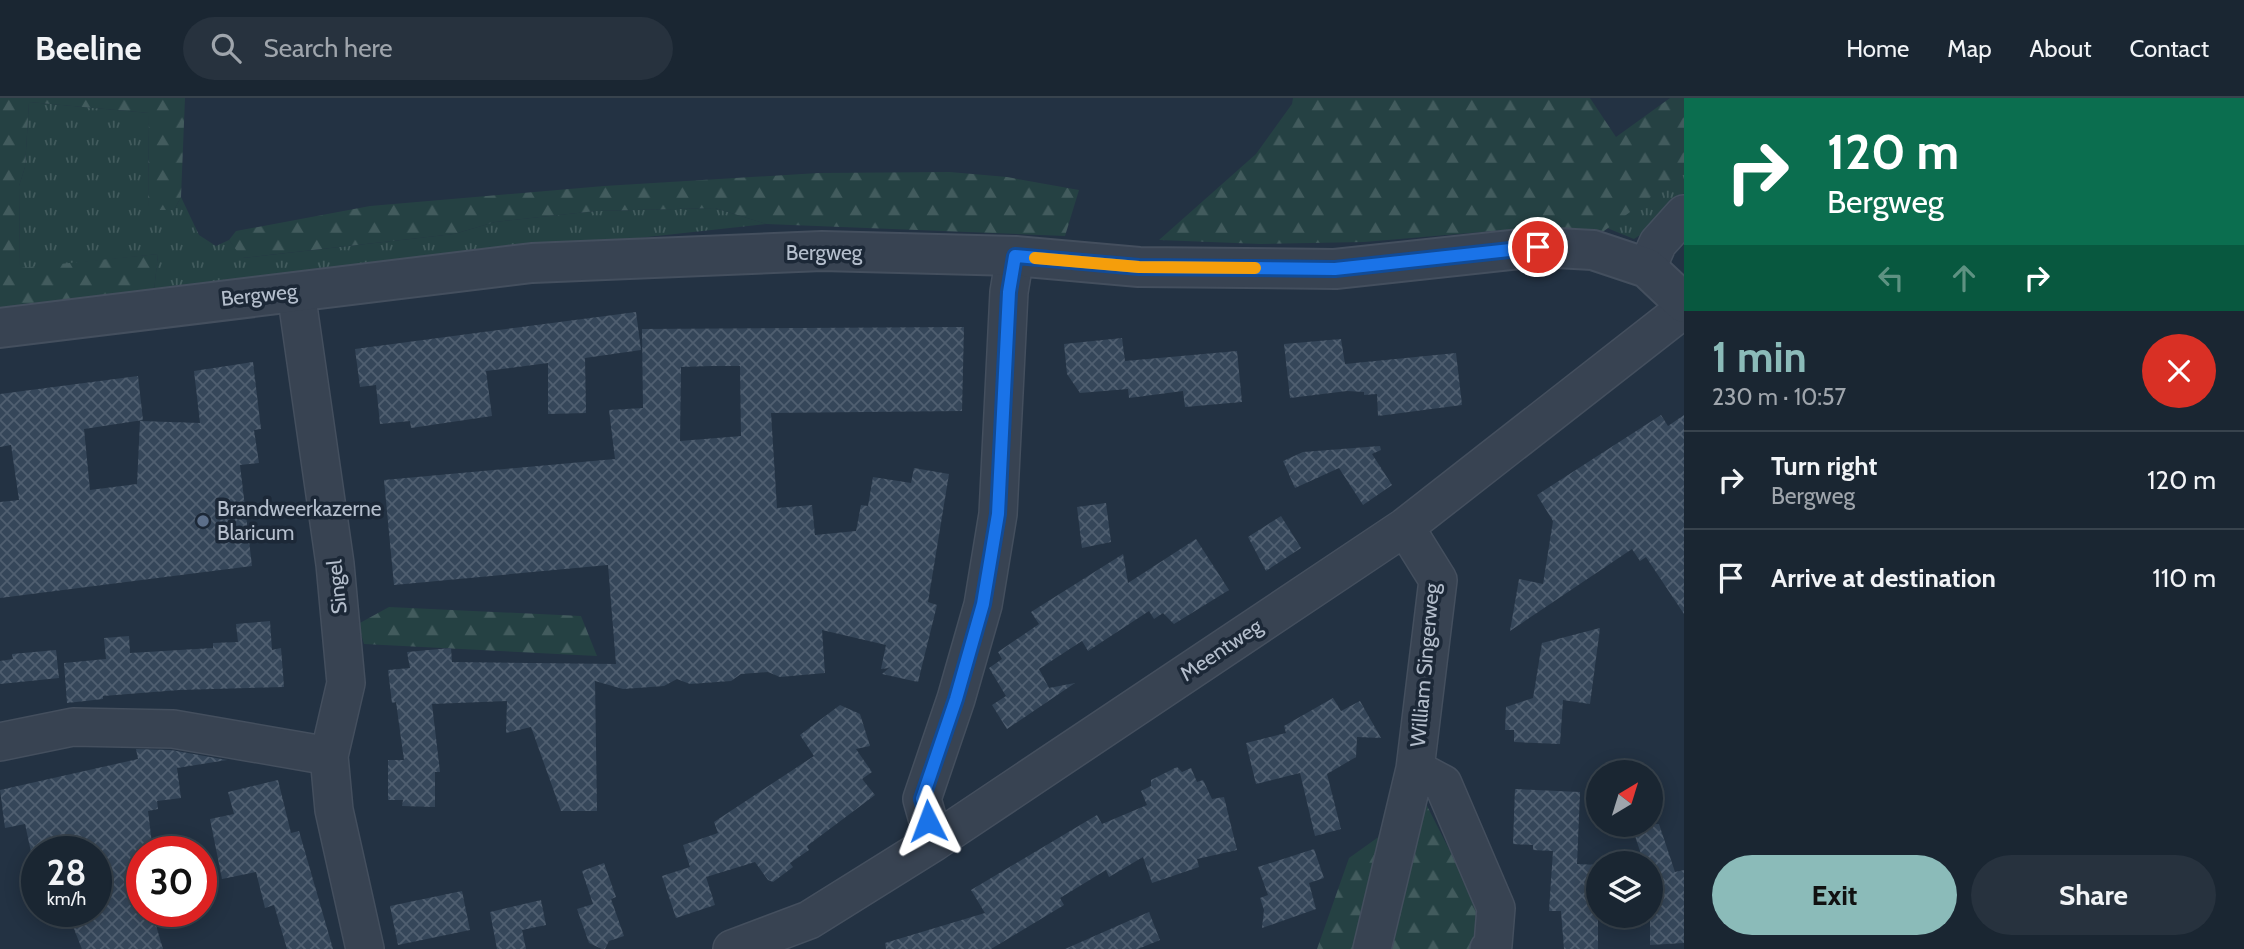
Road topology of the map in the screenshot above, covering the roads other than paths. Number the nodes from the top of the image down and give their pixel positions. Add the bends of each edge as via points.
1 (1684, 214) edge
2 (1015, 256) junction
3 (1647, 268) junction
4 (296, 292) junction
5 (1684, 303) edge
6 (1684, 309) edge
7 (0, 328) edge
8 (1405, 527) junction
9 (0, 742) edge
10 (329, 756) junction
11 (1415, 769) junction
12 (934, 842) junction
13 (365, 949) edge
14 (732, 949) edge
15 (1372, 949) edge
16 (1489, 949) edge

1 - 3 street via 1658,243
2 - 3 street, Bergweg via 1139,267 1335,269 1538,247 1593,250
2 - 4 street, Bergweg via 821,251 546,262
2 - 12 street via 1009,292 998,514 983,604 922,799
3 - 5 street
4 - 7 street, Bergweg
4 - 10 street, Singel via 335,564 346,683
6 - 8 street, Meentweg
8 - 11 street, William Singerweg via 1438,580
8 - 12 street, Meentweg
9 - 10 street via 73,727 173,729
10 - 13 street, Singel via 334,810
11 - 15 street, William Singerweg
11 - 16 street, William Singerweg via 1443,784 1496,908
12 - 14 street, Meentweg via 809,920

